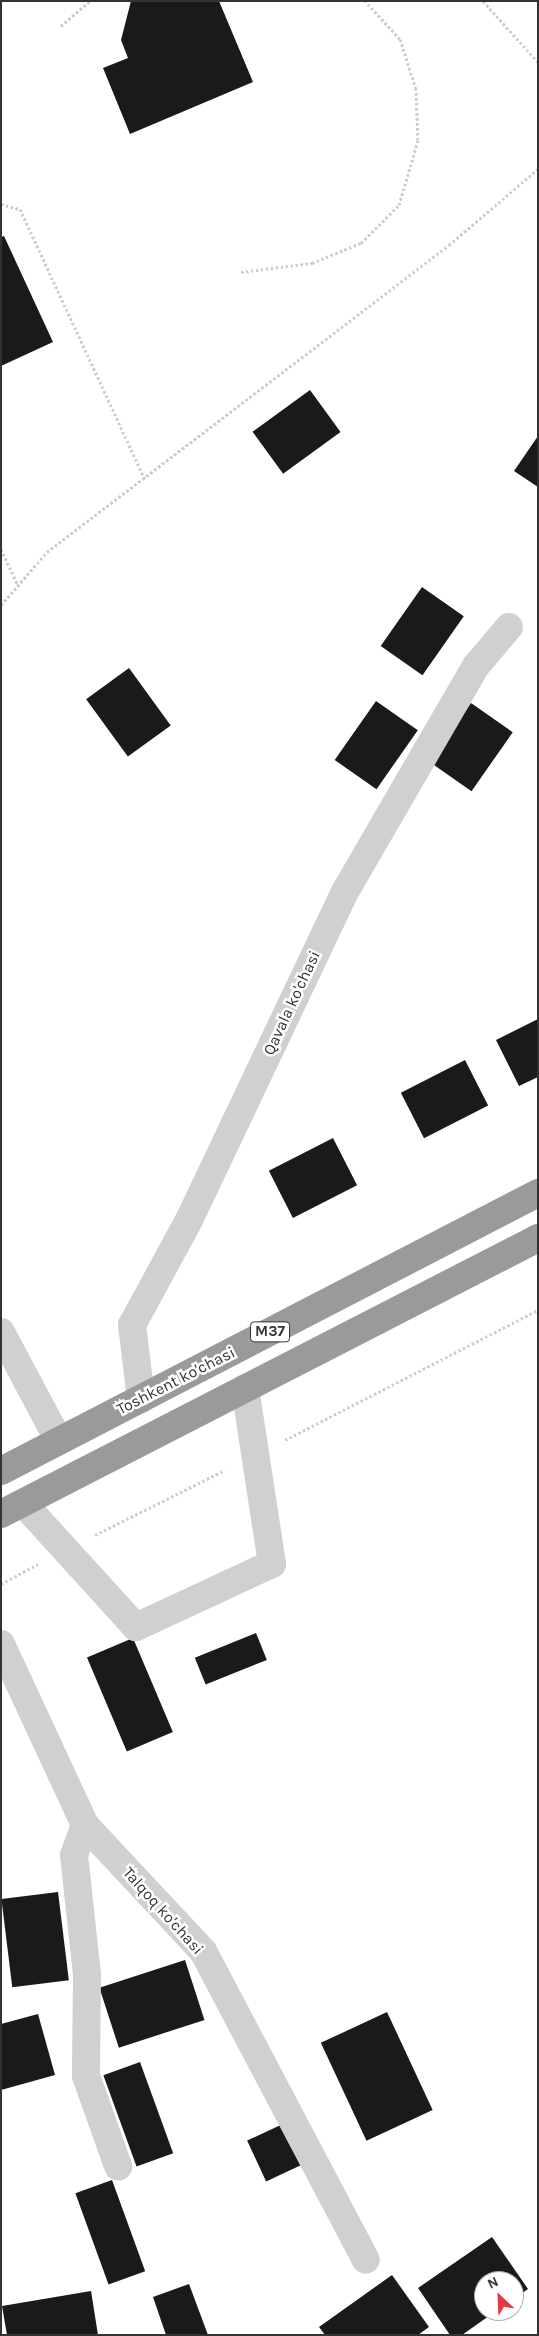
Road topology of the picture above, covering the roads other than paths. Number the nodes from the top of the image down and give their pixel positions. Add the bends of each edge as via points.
1 (509, 627) dead end
2 (538, 1194) edge
3 (538, 1238) edge
4 (1, 1332) edge
5 (245, 1388) junction
6 (141, 1399) junction
7 (59, 1441) junction
8 (1, 1471) edge
9 (12, 1508) edge
10 (1, 1644) edge
11 (85, 1825) junction
12 (118, 2166) dead end
13 (366, 2260) dead end

1 - 6 street, Qavala ko'chasi via 476,666 346,890 190,1218 132,1325
2 - 6 highway, Toshkent ko'chasi / M37
3 - 5 highway, M37
4 - 7 street
5 - 9 highway, M37
5 - 9 street via 272,1564 136,1627
6 - 7 highway, Toshkent ko'chasi / M37
7 - 8 highway, Toshkent ko'chasi / M37
10 - 11 street, Talqoq ko'chasi
11 - 12 street via 74,1855 87,1975 86,2076
11 - 13 street, Talqoq ko'chasi via 203,1951

